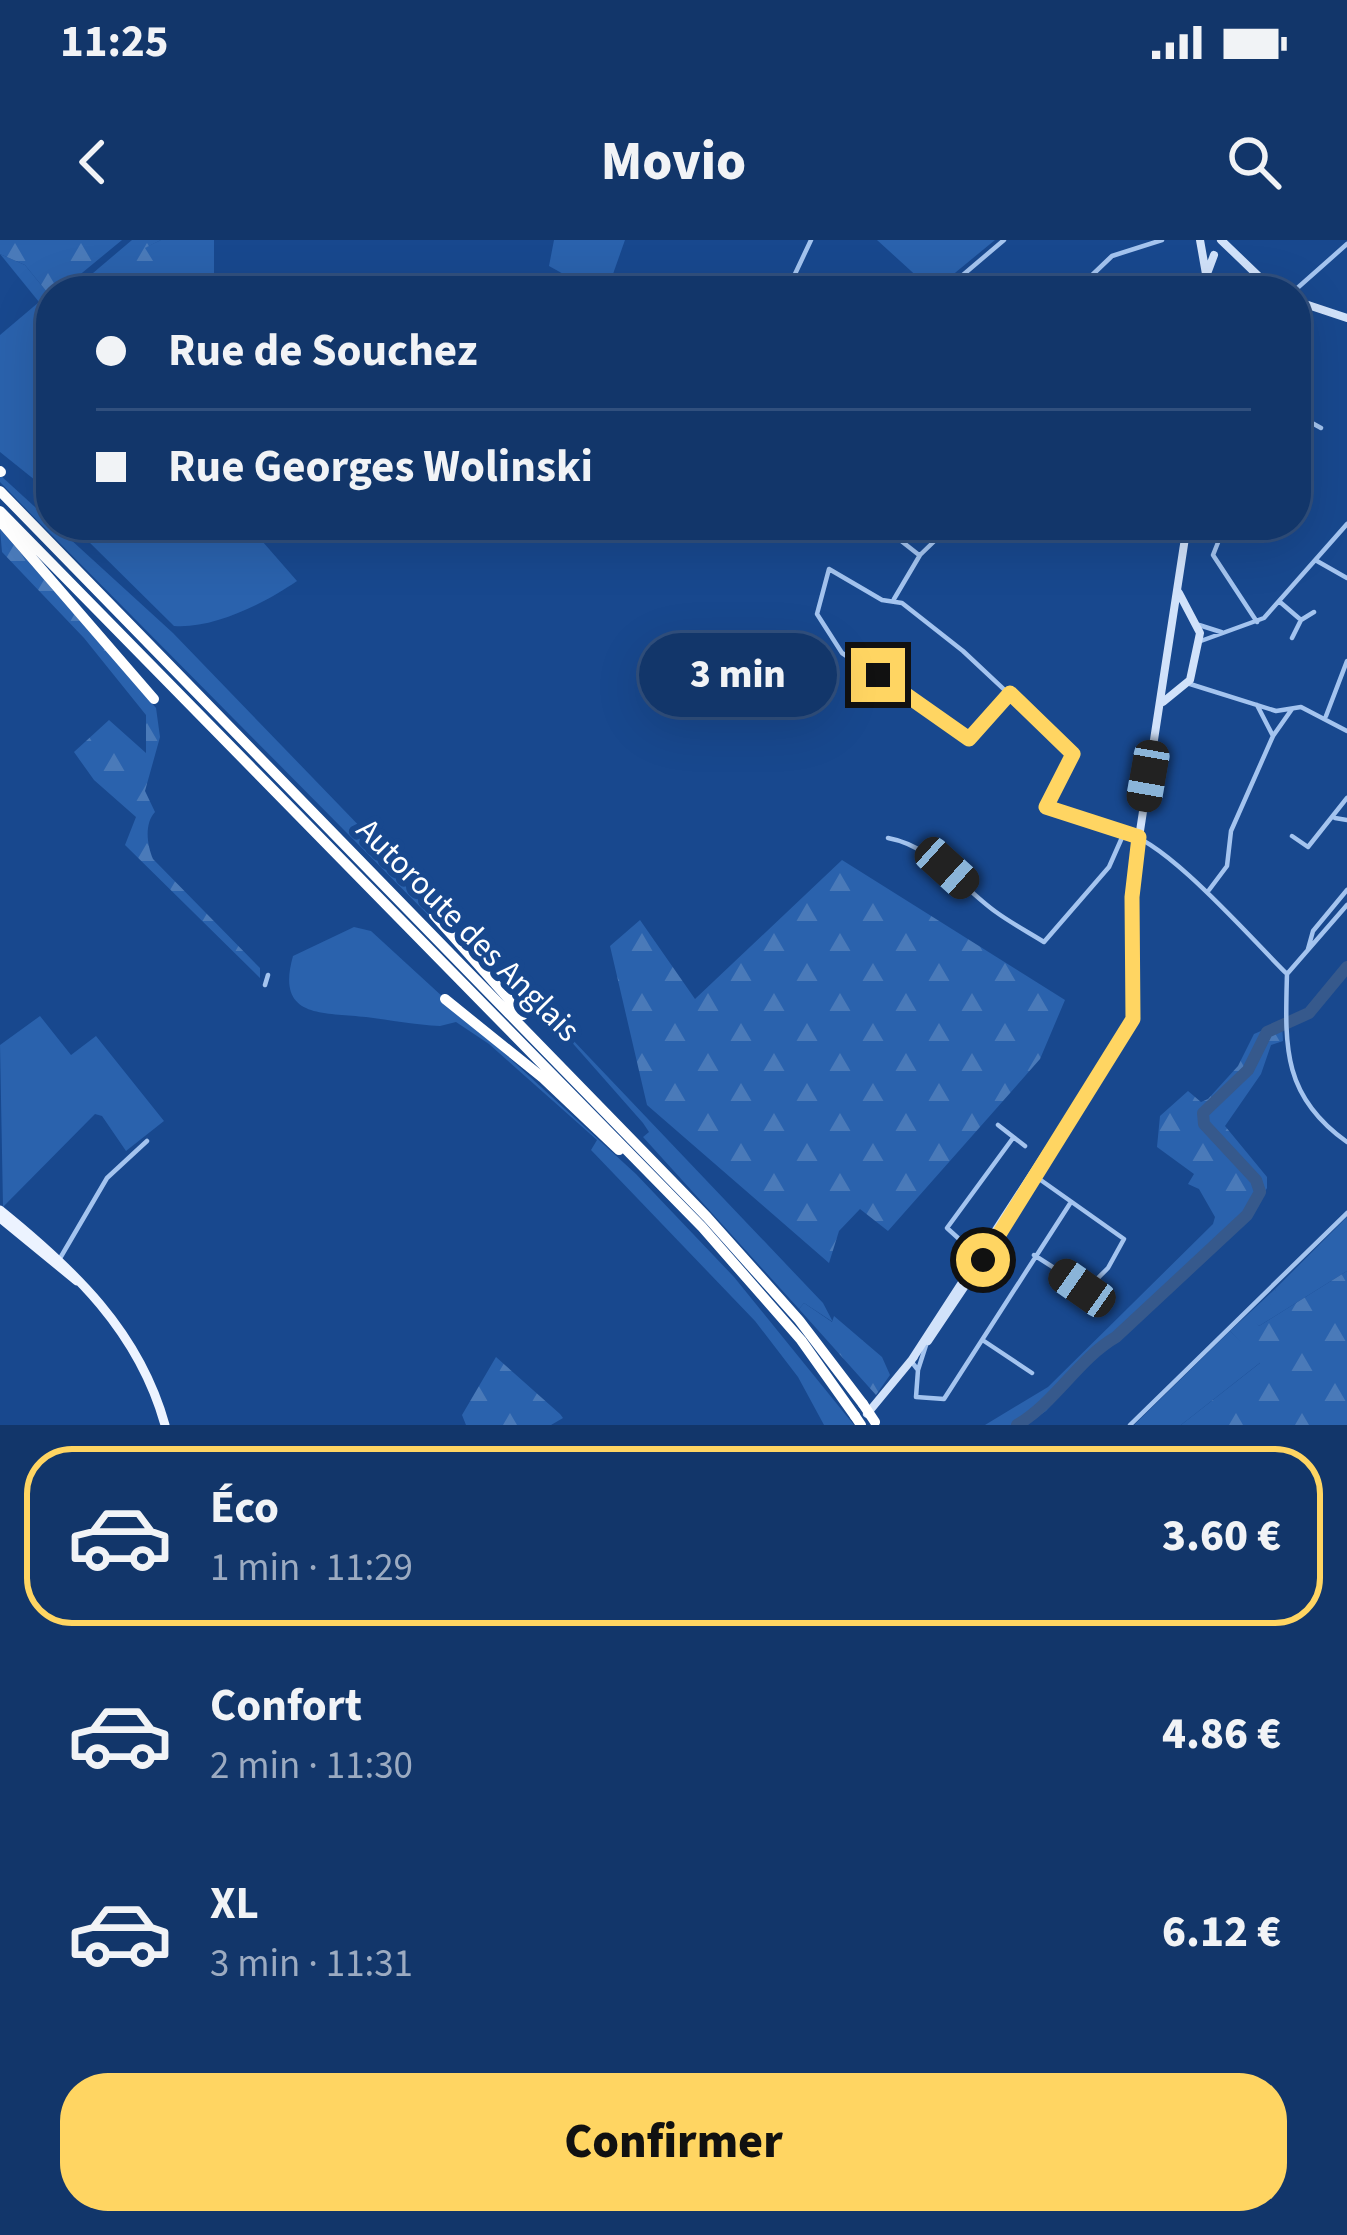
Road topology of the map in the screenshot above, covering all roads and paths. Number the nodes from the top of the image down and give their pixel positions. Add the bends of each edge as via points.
1 (811, 240) edge
2 (1004, 240) edge
3 (1162, 240) edge
4 (1221, 240) edge
5 (1347, 244) edge
6 (1201, 245) edge
7 (1217, 254) junction
8 (1234, 255) junction
9 (1207, 272) junction
10 (794, 276) edge
11 (962, 276) edge
12 (1091, 276) edge
13 (1207, 276) edge
14 (1257, 276) edge
15 (1311, 276) edge
16 (1311, 306) edge
17 (1347, 318) edge
18 (1311, 422) edge
19 (1322, 428) dead end
20 (0, 490) edge
21 (0, 511) edge
22 (0, 521) edge
23 (1347, 524) edge
24 (36, 527) edge
25 (49, 540) edge
26 (900, 540) edge
27 (936, 540) edge
28 (1185, 540) edge
29 (1220, 540) edge
30 (920, 555) junction
31 (1317, 561) junction
32 (1347, 578) edge
33 (1179, 592) junction
34 (894, 598) junction
35 (1280, 602) junction
36 (1314, 612) dead end
37 (1189, 616) junction
38 (1173, 620) junction
39 (1301, 620) junction
40 (1257, 622) junction
41 (1199, 625) junction
42 (1221, 632) junction
43 (1292, 638) dead end
44 (1198, 642) junction
45 (1347, 661) edge
46 (1164, 679) junction
47 (1184, 684) junction
48 (1010, 693) junction
49 (154, 699) dead end
50 (1163, 702) junction
51 (1257, 705) junction
52 (1292, 709) junction
53 (1326, 716) junction
54 (1347, 731) edge
55 (1273, 736) junction
56 (1347, 798) edge
57 (1335, 818) junction
58 (1347, 820) edge
59 (1124, 833) junction
60 (1292, 836) dead end
61 (1139, 837) junction
62 (888, 838) dead end
63 (1347, 890) edge
64 (1208, 891) junction
65 (1347, 905) edge
66 (434, 915) dead end
67 (1307, 952) junction
68 (1287, 974) junction
69 (268, 975) dead end
70 (266, 985) dead end
71 (445, 999) dead end
72 (556, 1058) junction
73 (998, 1125) dead end
74 (1013, 1138) junction
75 (147, 1141) dead end
76 (1347, 1142) edge
77 (1025, 1146) dead end
78 (1035, 1176) junction
79 (668, 1193) junction
80 (1071, 1202) junction
81 (1347, 1213) edge
82 (0, 1214) edge
83 (1034, 1255) junction
84 (981, 1259) junction
85 (58, 1261) junction
86 (983, 1341) junction
87 (927, 1342) junction
88 (911, 1360) junction
89 (918, 1370) junction
90 (1032, 1373) dead end
91 (858, 1422) edge
92 (876, 1424) edge
93 (165, 1425) edge
94 (1130, 1425) edge

1 - 10 street
2 - 11 street
3 - 12 street via 1112,256
4 - 7 main road
4 - 8 main road
5 - 15 street
6 - 7 main road
6 - 9 main road
7 - 8 main road
7 - 9 main road
8 - 14 main road
9 - 13 main road
16 - 17 main road
18 - 19 street
20 - 24 highway, Autoroute des Anglais
21 - 79 highway, Autoroute des Anglais
22 - 49 highway
23 - 31 street
25 - 72 highway, Autoroute des Anglais
26 - 30 street
27 - 30 street
28 - 33 main road
29 - 40 street via 1213,555
30 - 34 street
31 - 32 street
31 - 35 street
33 - 37 main road
33 - 38 main road
34 - 48 street
34 - 48 street via 882,600 829,569 817,614 842,653 969,739
35 - 39 street
35 - 40 street
36 - 39 street
37 - 38 main road
37 - 41 main road
38 - 46 main road
39 - 43 street
40 - 42 street
41 - 42 street
41 - 44 main road
42 - 44 street
44 - 47 main road
45 - 53 street
46 - 47 main road
46 - 50 main road
47 - 50 main road
47 - 51 street
48 - 59 street via 1073,754 1046,800 1050,810
50 - 61 main road
51 - 52 street
51 - 55 street
52 - 53 street
52 - 55 street
53 - 54 street
55 - 64 street via 1231,831 1227,866
56 - 57 street
57 - 58 street
57 - 60 street via 1307,847
59 - 61 street
59 - 62 street via 1101,878 1044,942 919,850
61 - 64 street
61 - 78 main road via 1133,1019
63 - 67 street via 1313,931
64 - 68 street
65 - 67 street
66 - 72 highway
67 - 68 street
68 - 76 street via 1289,1074 1319,1119
69 - 70 street
71 - 79 highway
72 - 92 highway, Autoroute des Anglais, bridge via 746,1258
73 - 74 street
74 - 77 street
74 - 84 street via 947,1228
75 - 85 street via 107,1178
78 - 80 street
78 - 84 main road
79 - 91 highway, Autoroute des Anglais via 800,1340
80 - 83 street
80 - 83 street via 1119,1232 1119,1252 1088,1289
81 - 94 street
82 - 85 main road
83 - 86 street
84 - 87 main road
84 - 88 main road
85 - 93 main road via 130,1346
86 - 89 street via 944,1399 920,1400
86 - 90 street
87 - 88 main road
87 - 89 street
88 - 89 street
88 - 91 main road

